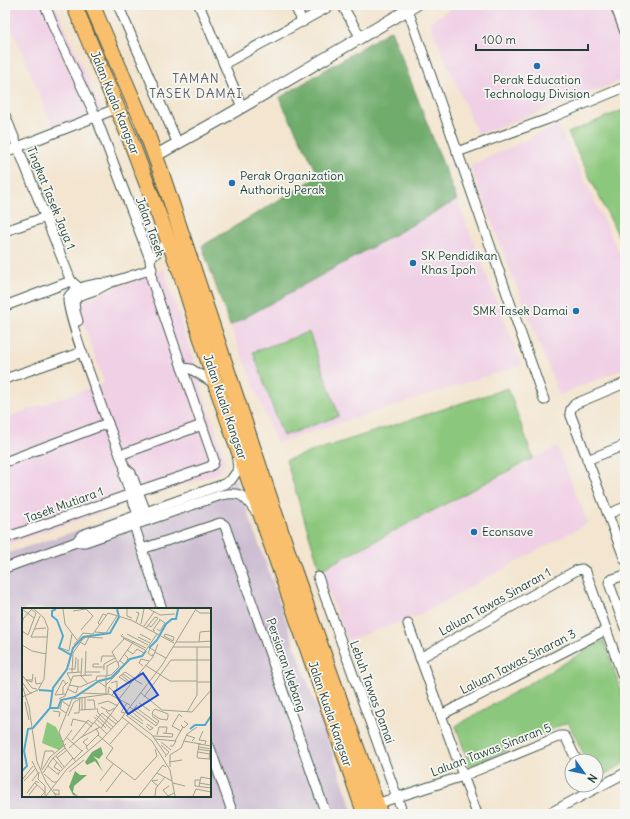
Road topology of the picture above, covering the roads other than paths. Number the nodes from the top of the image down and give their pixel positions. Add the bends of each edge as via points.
1 (45, 5) edge
2 (74, 5) edge
3 (118, 5) edge
4 (199, 5) edge
5 (294, 5) edge
6 (332, 5) edge
7 (342, 5) edge
8 (615, 5) edge
9 (94, 8) edge
10 (406, 8) edge
11 (303, 22) junction
12 (625, 32) edge
13 (361, 38) junction
14 (224, 64) junction
15 (625, 87) edge
16 (242, 106) junction
17 (118, 108) junction
18 (5, 115) edge
19 (96, 117) junction
20 (143, 123) junction
21 (128, 134) junction
22 (178, 144) junction
23 (18, 147) junction
24 (5, 152) edge
25 (457, 152) junction
26 (155, 156) junction
27 (46, 217) junction
28 (5, 231) edge
29 (169, 240) junction
30 (150, 259) junction
31 (152, 269) junction
32 (180, 271) junction
33 (72, 281) junction
34 (109, 282) junction
35 (79, 288) junction
36 (5, 306) edge
37 (82, 352) junction
38 (182, 368) junction
39 (5, 379) edge
40 (625, 383) edge
41 (216, 385) junction
42 (544, 400) dead end
43 (108, 423) junction
44 (202, 425) junction
45 (232, 428) junction
46 (625, 445) edge
47 (120, 455) junction
48 (587, 460) junction
49 (5, 462) edge
50 (213, 464) joint
51 (134, 492) junction
52 (625, 507) edge
53 (608, 514) junction
54 (140, 519) junction
55 (5, 538) edge
56 (272, 543) junction
57 (142, 549) junction
58 (625, 560) edge
59 (5, 568) edge
60 (625, 575) edge
61 (318, 577) dead end
62 (162, 608) edge
63 (408, 624) dead end
64 (625, 628) edge
65 (606, 630) junction
66 (420, 658) junction
67 (625, 683) edge
68 (441, 715) junction
69 (211, 751) edge
70 (573, 753) edge
71 (625, 773) edge
72 (463, 776) junction
73 (604, 782) edge
74 (582, 793) edge
75 (397, 796) junction
76 (378, 809) edge
77 (233, 814) edge
78 (326, 814) edge
79 (365, 814) edge
80 (403, 814) edge
81 (477, 814) edge
82 (548, 814) edge

1 - 19 street, Jalan Tasek
2 - 17 highway, Jalan Kuala Kangsar
3 - 22 street
4 - 14 street
5 - 11 street
6 - 11 street
7 - 13 street
8 - 12 street
9 - 17 highway via 95,28 120,87
9 - 20 highway, Jalan Kuala Kangsar
10 - 13 street
10 - 25 street
11 - 14 street
13 - 16 street
14 - 16 street
15 - 25 street
16 - 22 street
17 - 19 street
17 - 20 highway via 133,113
17 - 21 highway, Jalan Kuala Kangsar
18 - 23 street, Tingkat Tasek Jaya 1
19 - 23 street
19 - 30 street, Jalan Tasek
20 - 26 highway, Jalan Kuala Kangsar
21 - 26 highway via 141,149
21 - 29 highway, Jalan Kuala Kangsar
22 - 26 street
23 - 24 street
23 - 27 street, Tingkat Tasek Jaya 1
25 - 42 street
26 - 32 highway via 150,163 150,169 182,263
26 - 76 highway, Jalan Kuala Kangsar via 294,571
27 - 28 street
27 - 33 street, Tingkat Tasek Jaya 1
29 - 30 street
29 - 32 highway, Jalan Kuala Kangsar
30 - 31 street, Jalan Tasek
31 - 34 street
31 - 38 street, Jalan Tasek via 152,281
32 - 41 highway, Jalan Kuala Kangsar
33 - 35 street, Tingkat Tasek Jaya 1
33 - 36 street
34 - 35 street
34 - 37 street via 78,296 74,302 81,331
35 - 37 street via 71,292 67,299 67,308
37 - 39 street
37 - 43 street
38 - 41 street via 191,368
38 - 44 street, Jalan Tasek
40 - 48 street via 575,404 570,409
41 - 45 highway, Jalan Kuala Kangsar
43 - 47 street
43 - 49 street
44 - 47 street
44 - 50 street, Jalan Tasek via 214,460
45 - 54 street via 229,436 238,462 238,470 231,480
45 - 56 highway, Jalan Kuala Kangsar
46 - 48 street
47 - 51 street via 125,468 124,476
48 - 53 street
50 - 51 street, Tasek Mutiara 1
51 - 54 street
51 - 55 street, Tasek Mutiara 1
52 - 53 street
53 - 58 street
54 - 56 street via 232,492 247,499 264,534
54 - 57 street
54 - 59 street via 82,535 76,542
56 - 79 highway, Jalan Kuala Kangsar
57 - 62 street
57 - 78 street, Persiaran Klebang via 220,523 225,526
60 - 64 street via 609,582
61 - 75 street, Lebuh Tawas Damai
63 - 66 street
65 - 66 street, Laluan Tawas Sinaran 1 via 586,572 582,569
65 - 67 street
65 - 68 street, Laluan Tawas Sinaran 3
66 - 68 street
68 - 72 street
69 - 77 street
70 - 72 street, Laluan Tawas Sinaran 5 via 566,738 560,736
71 - 73 street
72 - 75 street, Laluan Tawas Sinaran 5
72 - 81 street
74 - 82 street
75 - 76 street, Laluan Tawas Sinaran 5
75 - 80 street, Lebuh Tawas Damai

